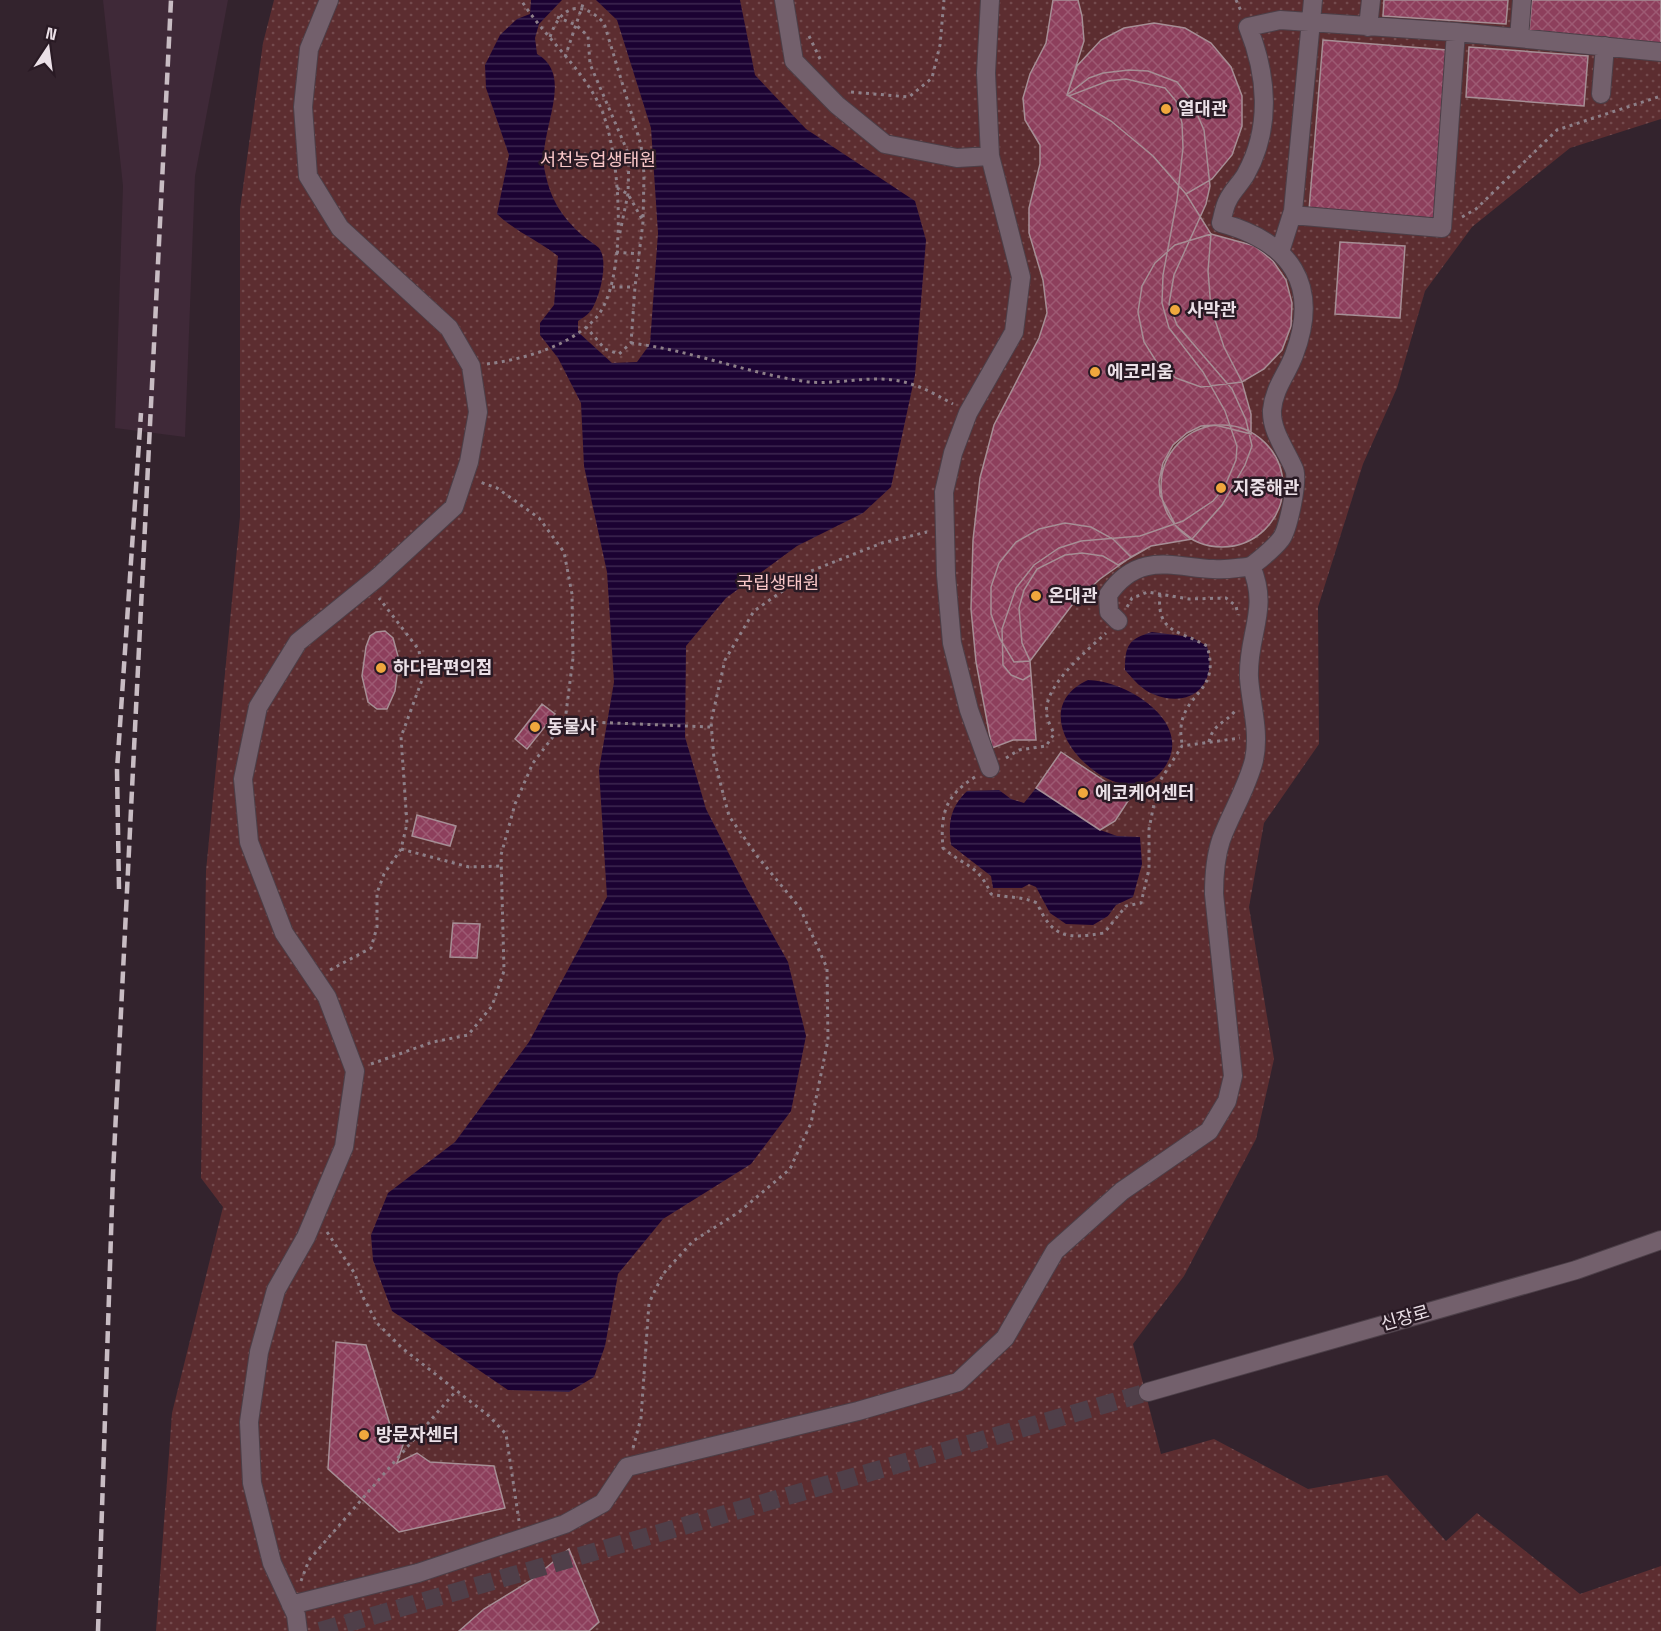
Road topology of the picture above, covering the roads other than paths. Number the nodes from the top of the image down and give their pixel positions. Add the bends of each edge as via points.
1 (329, 0) edge
2 (784, 0) edge
3 (990, 0) edge
4 (1313, 0) edge
5 (1371, 0) edge
6 (1522, 0) edge
7 (1311, 22) junction
8 (1368, 27) junction
9 (1456, 32) junction
10 (1519, 38) junction
11 (1605, 46) junction
12 (1661, 51) edge
13 (1601, 94) dead end
14 (990, 156) junction
15 (1292, 215) junction
16 (1280, 252) junction
17 (1251, 566) junction
18 (1118, 621) road end
19 (990, 768) road end
20 (1661, 1240) edge
21 (1148, 1392) tunnel mouth
22 (291, 1605) junction
23 (298, 1631) edge

1 - 22 street via 309,49 303,107 308,176 340,228 449,328 471,366 478,412 454,507 298,642 258,707 243,779 249,842 284,933 327,997 355,1071 344,1147 314,1218 276,1290 259,1352 249,1422 252,1483 272,1563
2 - 14 street via 794,61 837,105 885,144 957,158
3 - 14 street via 986,73
4 - 7 street
5 - 8 street
6 - 10 street
7 - 8 street
7 - 15 street
7 - 16 street via 1280,20 1248,27 1265,86 1263,132 1247,174 1227,201 1221,223 1251,231
8 - 9 street
9 - 10 street
9 - 15 street via 1442,228
10 - 11 street
11 - 12 street
11 - 13 street
14 - 19 street via 1021,277 1014,332 968,413 944,492 952,643 969,710
15 - 16 street
16 - 17 street via 1297,275 1303,303 1302,331 1276,388 1272,412 1278,439 1296,472 1293,502 1282,538
17 - 18 street via 1217,571 1182,564 1146,566 1118,580 1108,595 1109,612
17 - 22 street via 1259,585 1260,606 1249,676 1256,736 1248,779 1221,841 1214,869 1233,1076 1227,1101 1209,1131 1122,1191 1055,1251 1005,1338 958,1382 858,1411 627,1467 603,1503 565,1524 418,1573
20 - 21 street, 신장로 via 1576,1270
22 - 23 street

